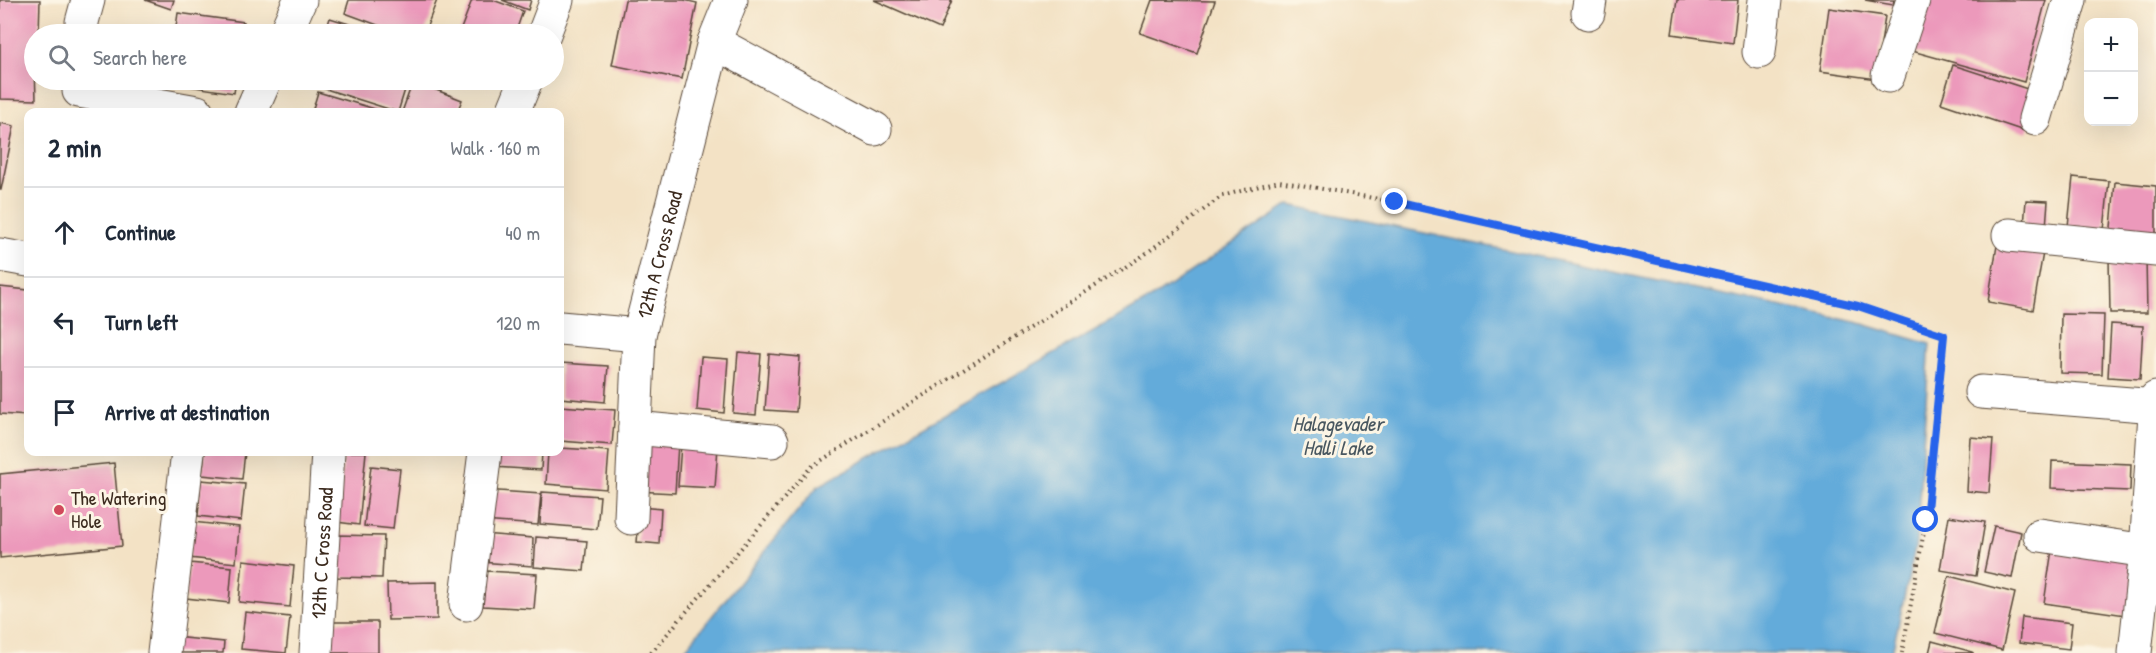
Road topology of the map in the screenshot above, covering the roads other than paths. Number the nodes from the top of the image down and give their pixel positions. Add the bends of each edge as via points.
1 (88, 0) edge
2 (300, 0) edge
3 (557, 0) edge
4 (730, 0) edge
5 (1765, 0) edge
6 (1913, 0) edge
7 (2070, 0) edge
8 (82, 24) edge
9 (289, 24) edge
10 (548, 24) edge
11 (714, 42) junction
12 (1760, 52) dead end
13 (1888, 76) dead end
14 (79, 90) edge
15 (261, 90) edge
16 (522, 90) edge
17 (175, 108) edge
18 (253, 108) edge
19 (515, 108) edge
20 (2035, 119) dead end
21 (875, 129) dead end
22 (2009, 235) dead end
23 (2156, 250) edge
24 (0, 255) edge
25 (24, 259) edge
26 (564, 328) edge
27 (639, 335) junction
28 (1981, 392) dead end
29 (2156, 398) edge
30 (2156, 406) edge
31 (635, 428) junction
32 (772, 441) dead end
33 (188, 456) edge
34 (328, 456) edge
35 (484, 456) edge
36 (631, 518) dead end
37 (2040, 535) dead end
38 (2146, 551) junction
39 (466, 604) dead end
40 (164, 653) edge
41 (316, 653) edge
42 (2135, 653) edge

1 - 8 street
2 - 9 street
3 - 10 street
4 - 11 street, 12th A Cross Road
5 - 12 street
6 - 13 street
7 - 20 street
11 - 21 street
11 - 27 street, 12th A Cross Road
14 - 17 street
15 - 18 street
16 - 19 street
22 - 23 street
24 - 25 street
26 - 27 street
27 - 31 street, 12th A Cross Road
28 - 30 street
29 - 30 street
30 - 38 street
31 - 32 street
31 - 36 street, 12th A Cross Road
33 - 40 street
34 - 41 street, 12th C Cross Road
35 - 39 street
37 - 38 street
38 - 42 street

